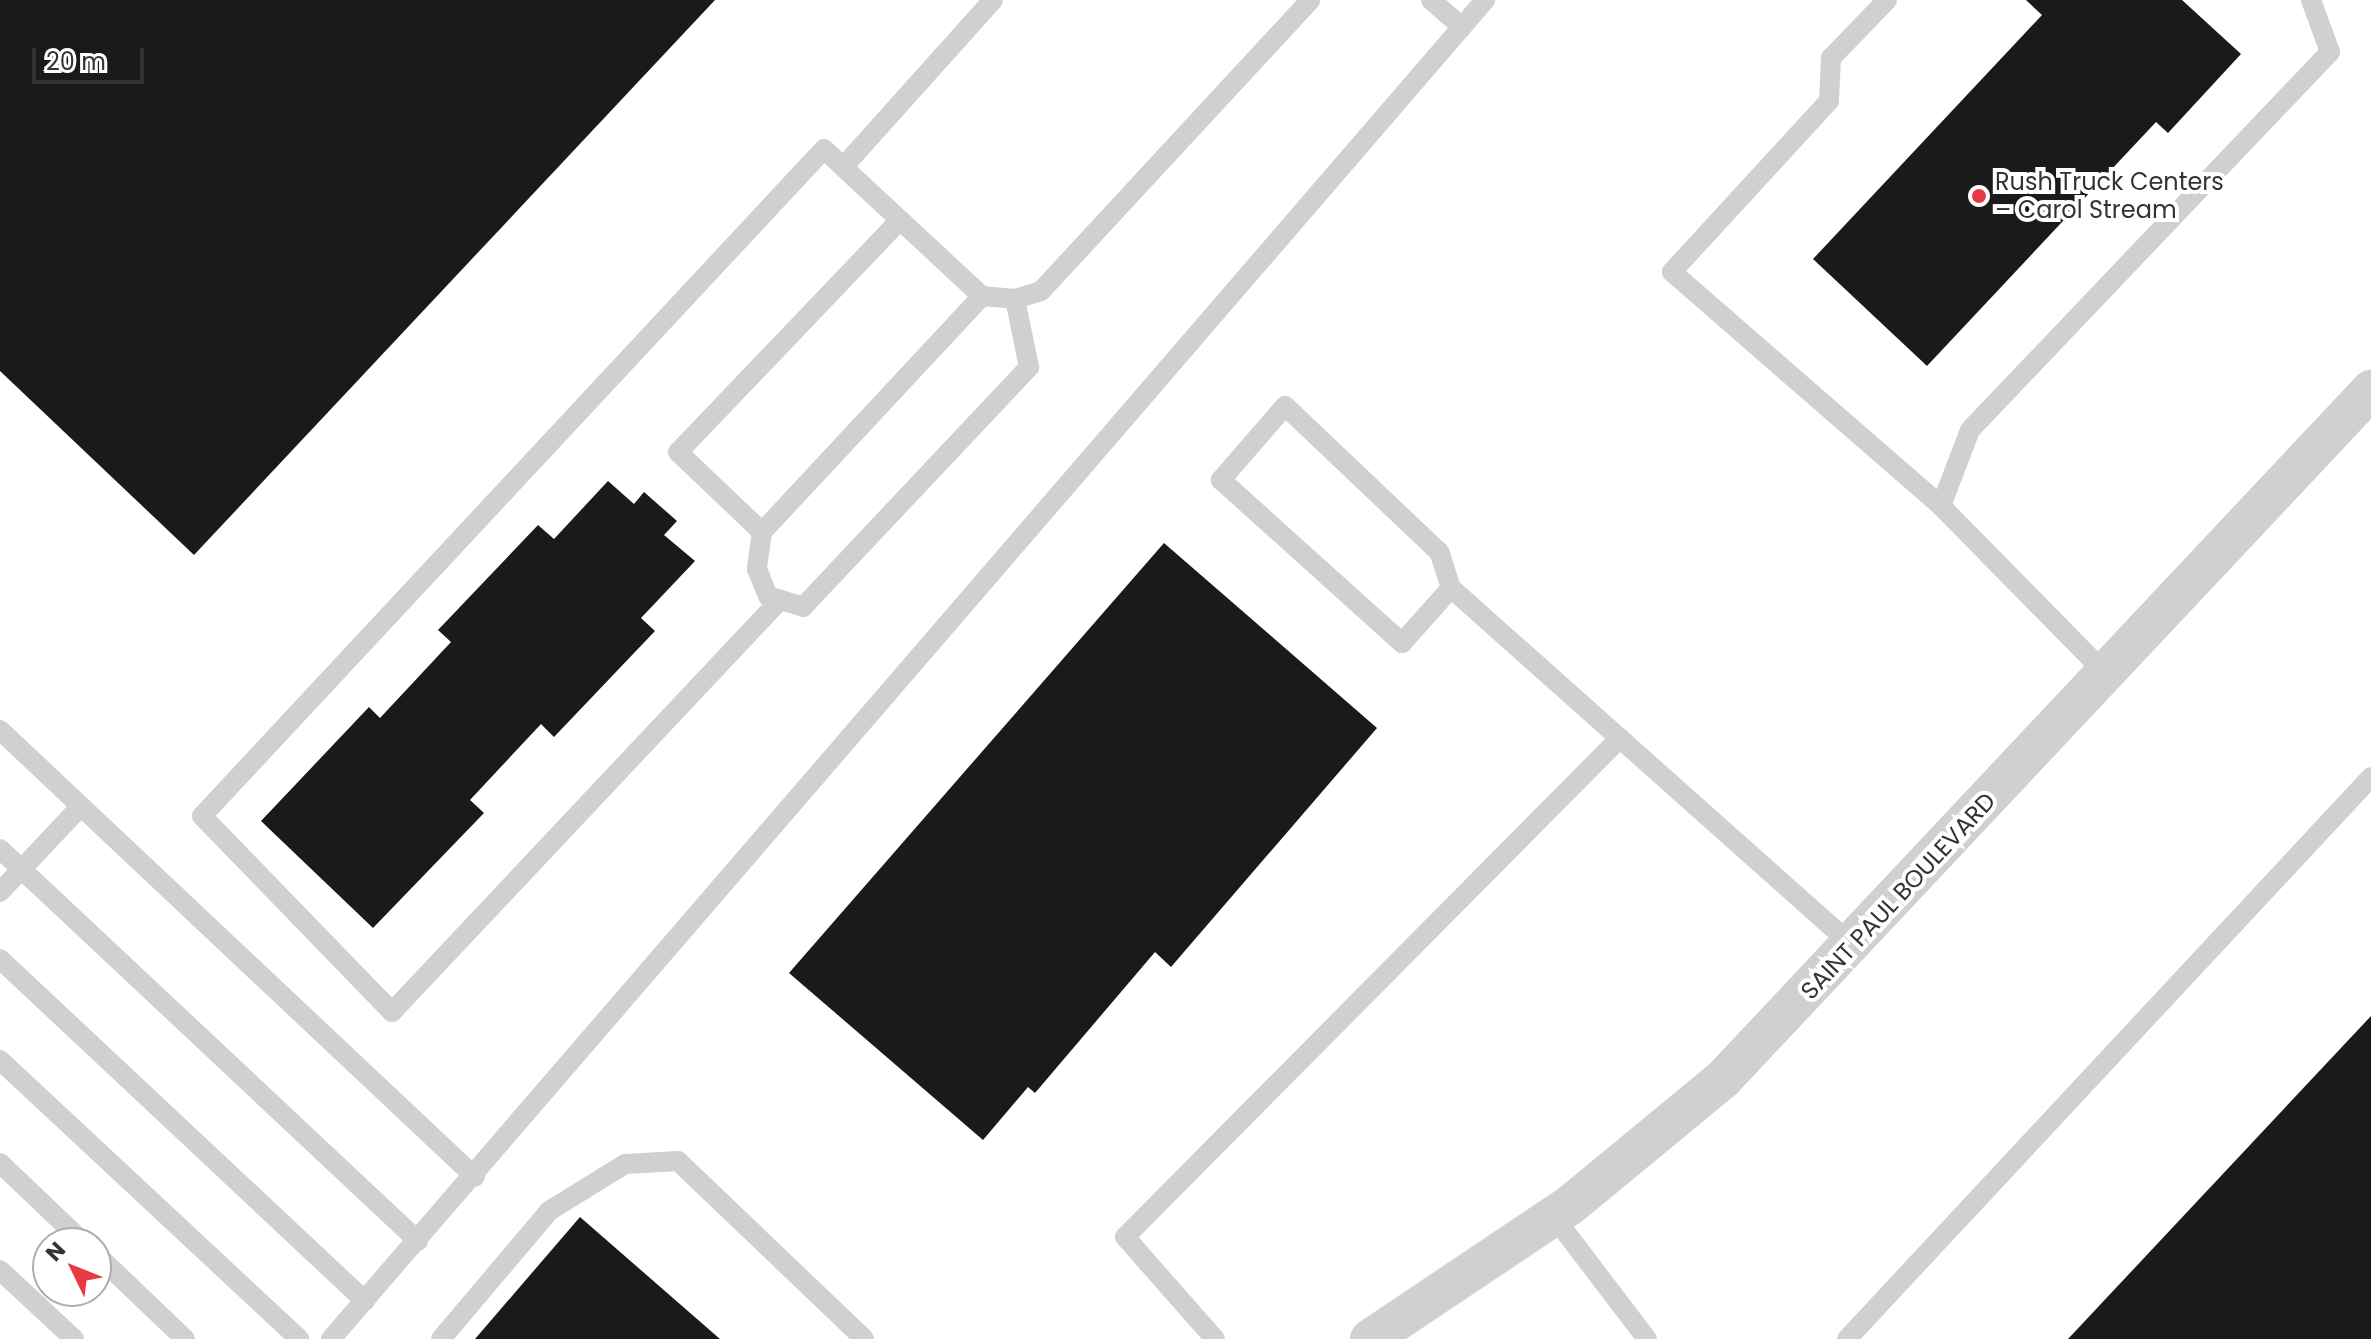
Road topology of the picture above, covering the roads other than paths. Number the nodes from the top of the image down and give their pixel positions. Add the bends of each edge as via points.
1 (993, 0) edge
2 (1310, 0) edge
3 (1431, 0) edge
4 (1485, 0) edge
5 (1887, 0) edge
6 (2311, 0) edge
7 (1462, 27) junction
8 (843, 167) junction
9 (900, 220) junction
10 (982, 296) junction
11 (1015, 299) junction
12 (2371, 390) edge
13 (1941, 506) junction
14 (762, 532) junction
15 (1451, 588) junction
16 (780, 600) junction
17 (2106, 674) junction
18 (0, 730) edge
19 (1620, 738) junction
20 (2371, 777) edge
21 (81, 806) junction
22 (0, 849) edge
23 (22, 869) junction
24 (0, 892) edge
25 (1852, 945) junction
26 (0, 959) edge
27 (0, 1060) edge
28 (0, 1163) edge
29 (475, 1177) junction
30 (1554, 1217) junction
31 (67, 1227) edge
32 (418, 1241) junction
33 (112, 1269) edge
34 (0, 1270) edge
35 (365, 1301) junction
36 (74, 1339) edge
37 (185, 1339) edge
38 (299, 1339) edge
39 (331, 1339) edge
40 (441, 1339) edge
41 (864, 1339) edge
42 (1215, 1339) edge
43 (1370, 1339) edge
44 (1647, 1339) edge
45 (1847, 1339) edge

1 - 8 lane
2 - 11 lane via 1041,291
3 - 7 lane
4 - 7 lane
5 - 13 lane via 1831,58 1829,101 1672,272
6 - 13 lane via 2330,52 1970,430
7 - 29 lane
8 - 9 lane
8 - 16 lane via 824,149 202,816 392,1012
9 - 10 lane
9 - 14 lane via 678,452
10 - 11 lane
10 - 14 lane
11 - 16 lane via 1029,367 803,607
12 - 17 street, SAINT PAUL BOULEVARD
13 - 17 lane
14 - 16 lane via 757,569 768,596
15 - 15 lane via 1402,643 1221,480 1285,406 1439,552
15 - 19 lane
17 - 25 street, SAINT PAUL BOULEVARD
18 - 21 lane
19 - 25 lane
19 - 42 lane via 1125,1237
20 - 45 lane
21 - 23 lane
21 - 29 lane
22 - 23 lane
23 - 24 lane
23 - 32 lane
25 - 30 street, SAINT PAUL BOULEVARD via 1723,1079
26 - 35 lane
27 - 38 lane
28 - 31 lane
29 - 32 lane
30 - 43 street, SAINT PAUL BOULEVARD
30 - 44 lane
32 - 35 lane
33 - 37 lane
34 - 36 lane
35 - 39 lane
40 - 41 lane via 549,1211 625,1164 678,1161

